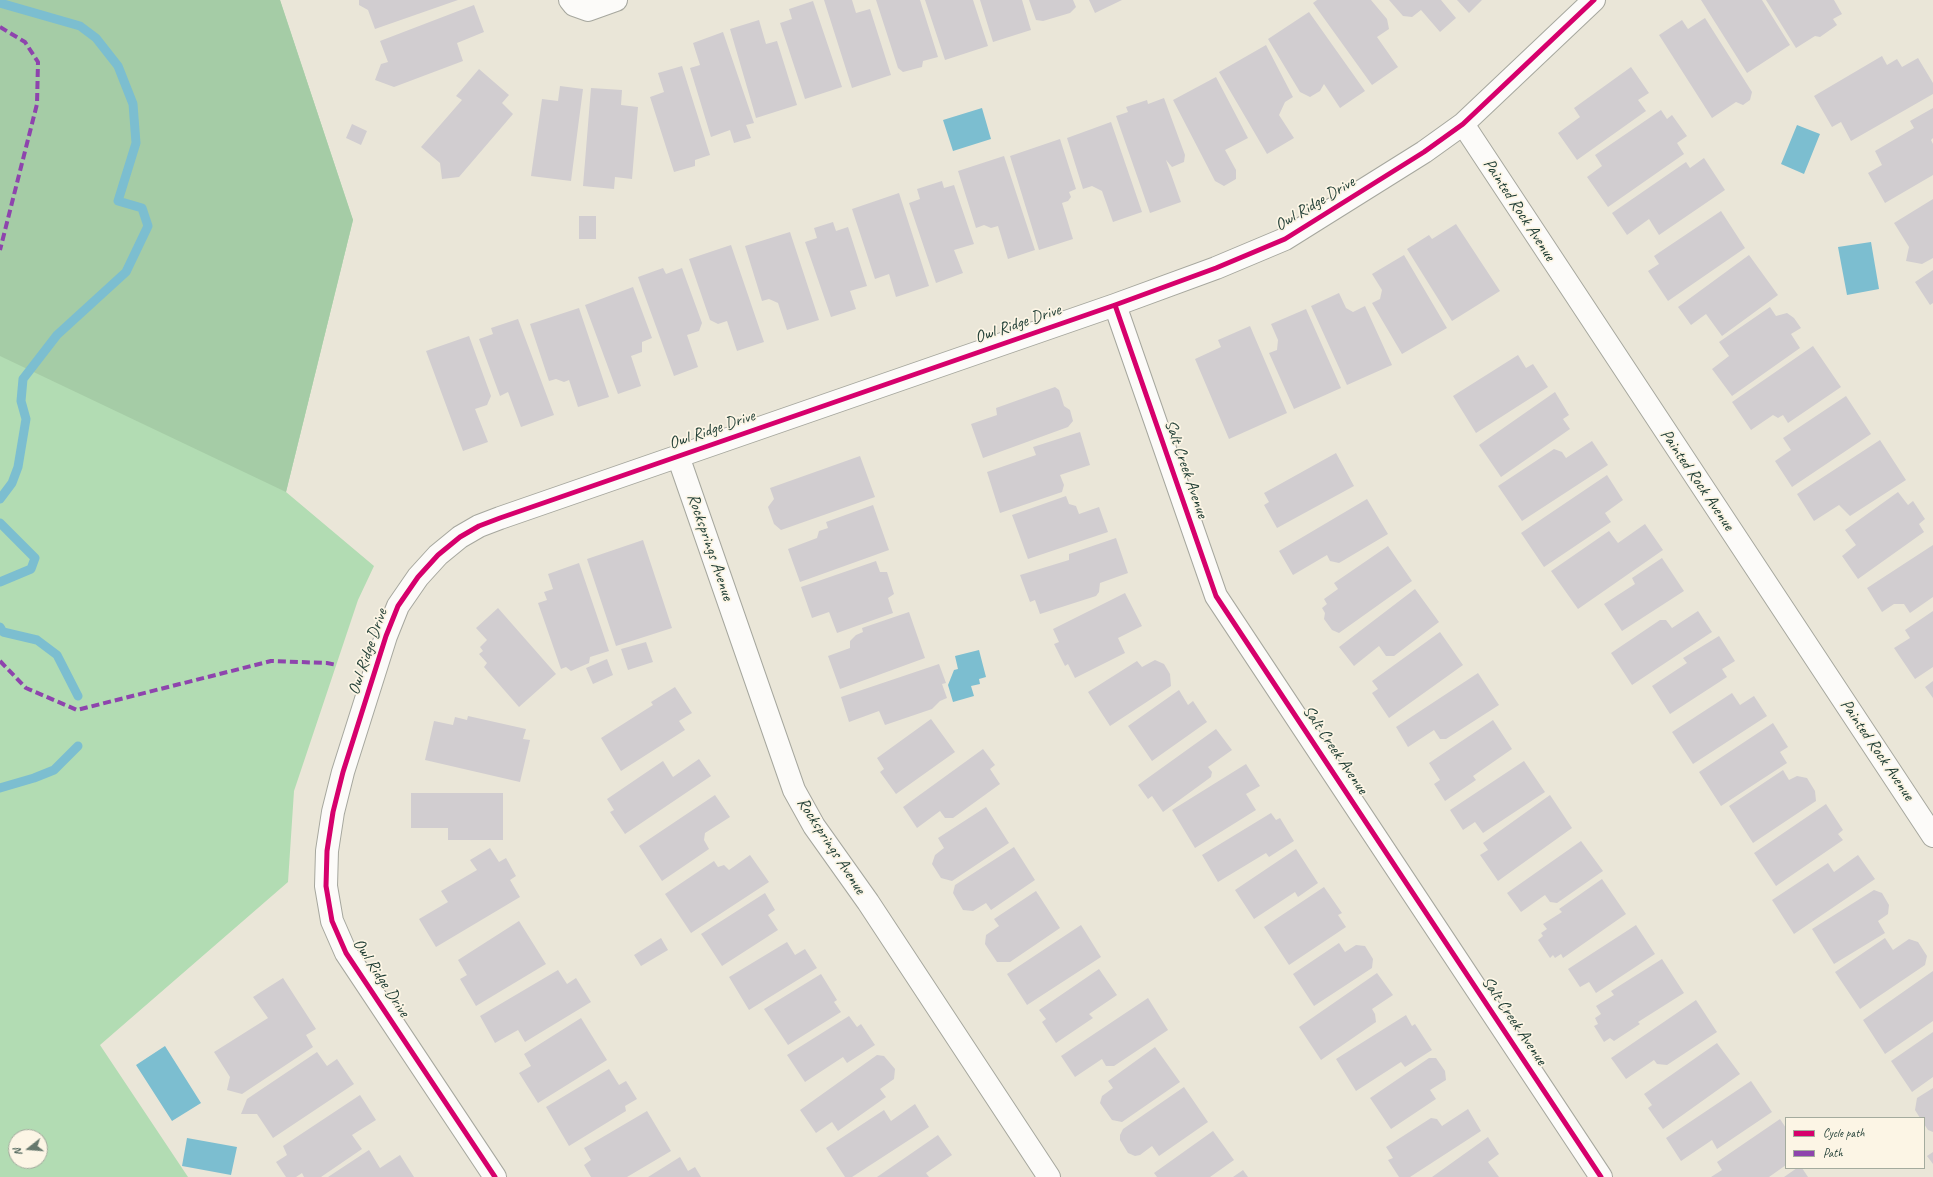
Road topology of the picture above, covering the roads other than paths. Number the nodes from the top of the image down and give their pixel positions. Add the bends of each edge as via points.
1 (570, 0) edge
2 (616, 0) edge
3 (1594, 0) edge
4 (1463, 124) junction
5 (1115, 305) junction
6 (678, 456) junction
7 (1933, 836) edge
8 (495, 1177) edge
9 (1049, 1177) edge
10 (1601, 1177) edge

1 - 2 street via 574,5 588,10
3 - 4 street, Owl Ridge Drive
4 - 5 street, Owl Ridge Drive via 1424,152 1285,239 1216,268
4 - 7 street, Painted Rock Avenue
5 - 6 street, Owl Ridge Drive
5 - 10 street, Salt Creek Avenue via 1216,596
6 - 8 street, Owl Ridge Drive via 479,526 438,555 418,577 398,606 343,772 327,851 326,886 332,921 346,953
6 - 9 street, Rocksprings Avenue via 794,790 814,826 868,902

